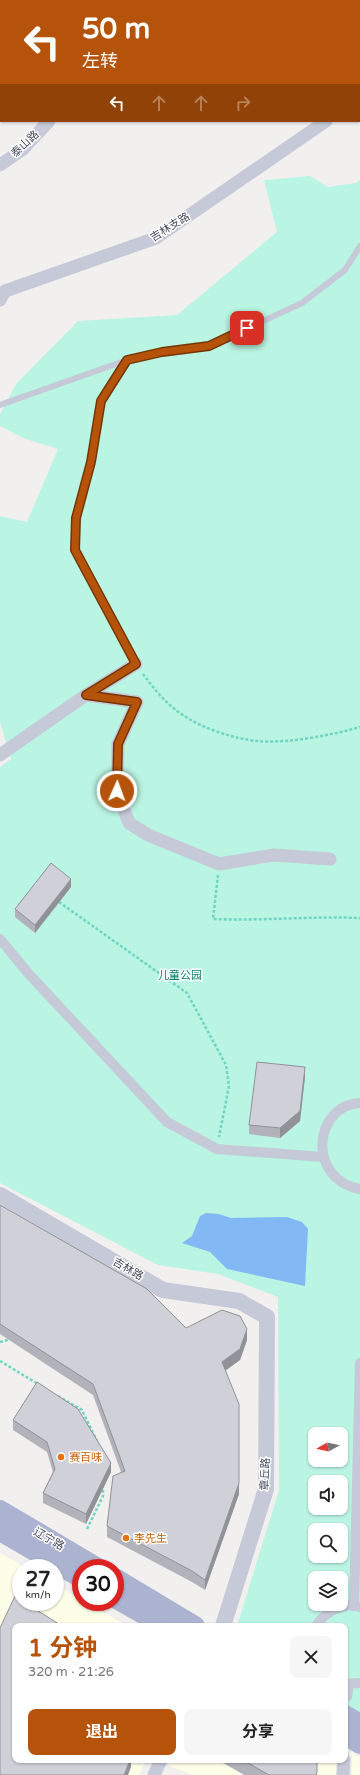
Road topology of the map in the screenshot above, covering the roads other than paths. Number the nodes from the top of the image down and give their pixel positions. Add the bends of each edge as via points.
1 (47, 122) edge
2 (325, 122) edge
3 (0, 165) edge
4 (360, 246) edge
5 (0, 300) edge
6 (127, 360) junction
7 (0, 405) edge
8 (136, 664) joint
9 (86, 695) junction
10 (0, 755) edge
11 (330, 859) dead end
12 (0, 939) edge
13 (360, 1103) edge
14 (324, 1157) junction
15 (360, 1189) edge
16 (0, 1195) edge
17 (267, 1316) joint
18 (360, 1363) edge
19 (0, 1510) edge
20 (10, 1540) edge
21 (83, 1559) edge
22 (72, 1573) edge
23 (124, 1583) edge
24 (124, 1603) edge
25 (357, 1606) edge
26 (159, 1623) edge
27 (190, 1623) edge
28 (224, 1623) edge
29 (318, 1623) edge
30 (360, 1683) edge
31 (348, 1684) edge
32 (348, 1709) edge
33 (360, 1724) edge
34 (348, 1737) edge
35 (360, 1744) edge
36 (160, 1763) edge
37 (344, 1763) edge
38 (154, 1775) edge
39 (344, 1775) edge

1 - 3 street, 泰山路 via 22,150
2 - 5 street, 吉林支路 via 156,238 5,291
4 - 6 lane via 345,270 302,303 209,346
6 - 7 lane
6 - 8 lane via 101,401 91,462 76,518 75,550
8 - 9 street
9 - 10 street
9 - 11 street via 137,702 118,744 117,791 129,823 148,835 219,864 274,855
12 - 14 street via 28,973 167,1122 217,1150
13 - 14 street via 343,1108 332,1117 322,1143
14 - 15 street via 329,1170 339,1180
16 - 17 street, 吉林路 via 163,1290 239,1301
17 - 28 street, 章丘路 via 266,1489
18 - 25 street
19 - 21 main road, 辽宁路
20 - 22 main road, 辽宁路
23 - 27 main road
24 - 26 main road
25 - 29 street via 332,1610
30 - 31 street
32 - 33 main road
34 - 35 main road
36 - 38 street
37 - 39 street

